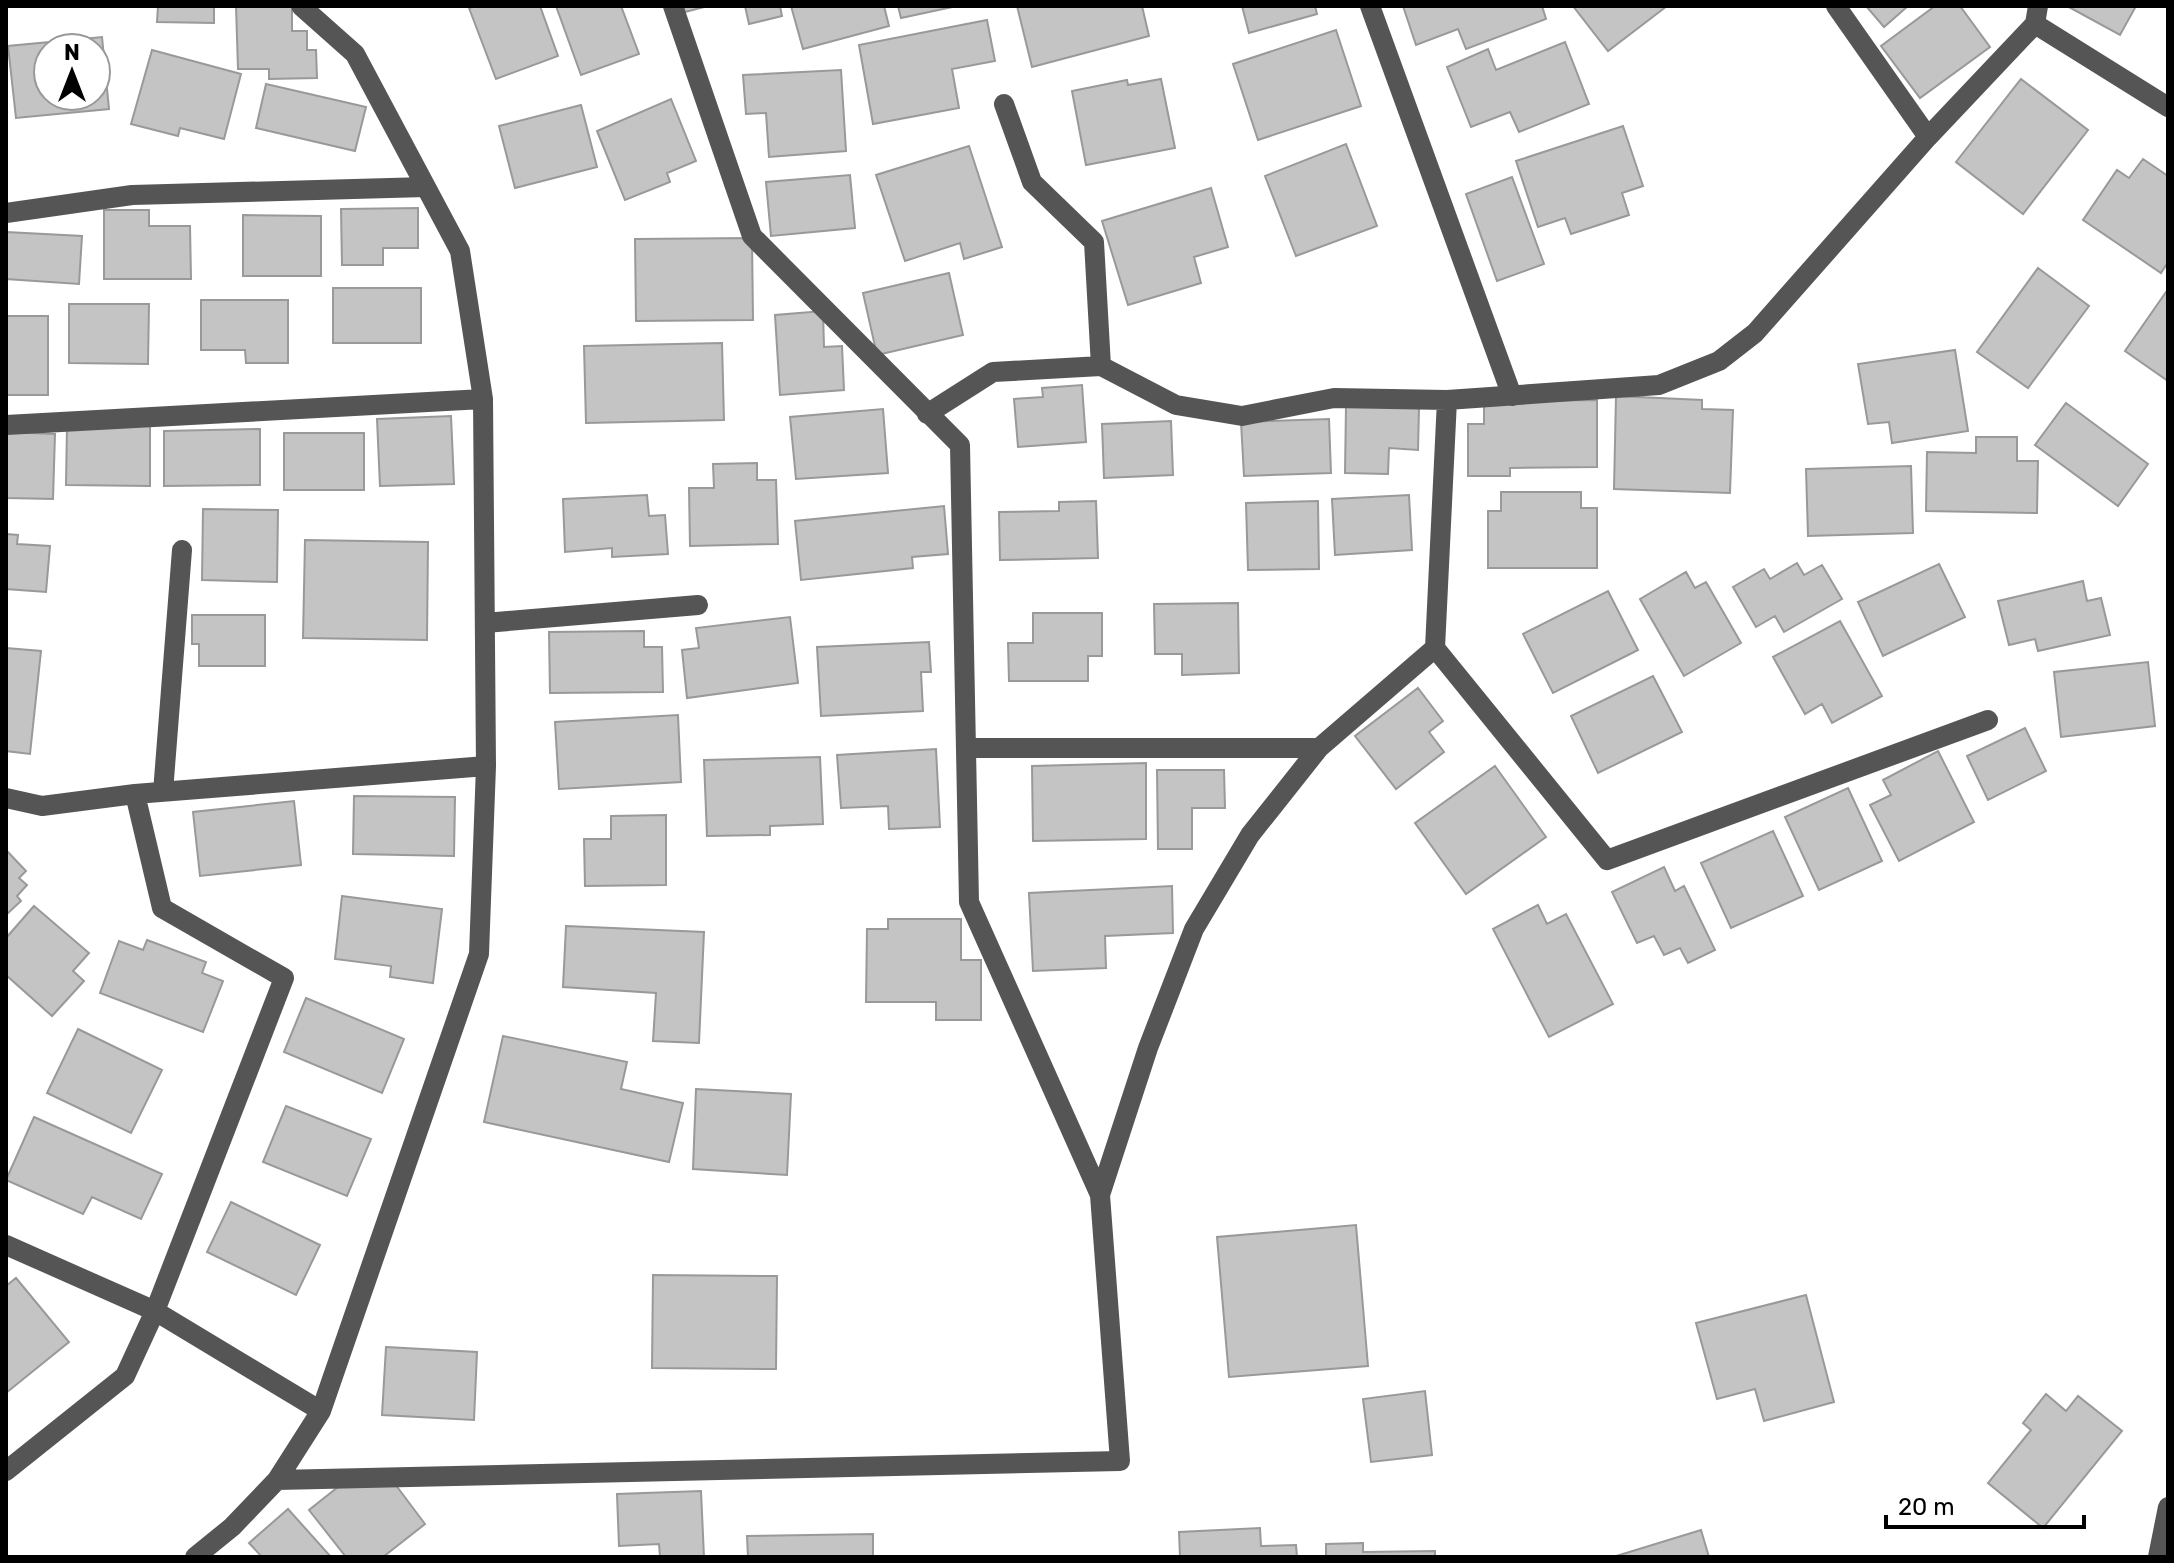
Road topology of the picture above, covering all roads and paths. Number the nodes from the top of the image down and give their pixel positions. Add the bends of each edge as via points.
1 (301, 6) edge
2 (673, 6) edge
3 (1370, 6) edge
4 (1836, 6) edge
5 (2036, 15) edge
6 (1004, 104) dead end
7 (2168, 107) edge
8 (1928, 137) junction
9 (426, 187) junction
10 (6, 213) edge
11 (1101, 366) junction
12 (1512, 396) junction
13 (483, 399) junction
14 (1447, 400) junction
15 (927, 414) junction
16 (6, 425) edge
17 (182, 550) dead end
18 (698, 605) dead end
19 (485, 623) junction
20 (1435, 648) junction
21 (1988, 720) dead end
22 (966, 748) junction
23 (1319, 748) junction
24 (486, 766) junction
25 (163, 792) junction
26 (135, 794) junction
27 (6, 798) edge
28 (1100, 1195) junction
29 (6, 1245) edge
30 (155, 1311) junction
31 (321, 1411) junction
32 (6, 1471) edge
33 (277, 1480) junction
34 (2168, 1507) edge
35 (195, 1557) edge
36 (2158, 1557) edge

1 - 9 street via 355,54
2 - 15 street via 752,236
3 - 12 street
4 - 8 street
5 - 7 street
5 - 8 street
6 - 11 street via 1032,182 1094,242
8 - 12 street via 1755,333 1719,361 1659,385
9 - 10 street via 132,195
9 - 13 street via 460,251
11 - 14 street via 1176,405 1242,416 1334,398
11 - 15 street via 993,372
12 - 14 street
13 - 16 street
13 - 19 street
14 - 20 street
15 - 22 street via 960,445
17 - 25 street
18 - 19 street
19 - 24 street
20 - 21 street via 1607,860
20 - 23 street
22 - 23 street
22 - 28 street via 969,902
23 - 28 street via 1250,835 1194,929
24 - 25 street
24 - 31 street via 479,954
25 - 26 street
26 - 27 street via 42,806
26 - 30 street via 162,908 284,978
28 - 33 street via 1120,1461
29 - 30 street
30 - 31 street
30 - 32 street via 125,1376
31 - 33 street
33 - 35 street
34 - 36 street

